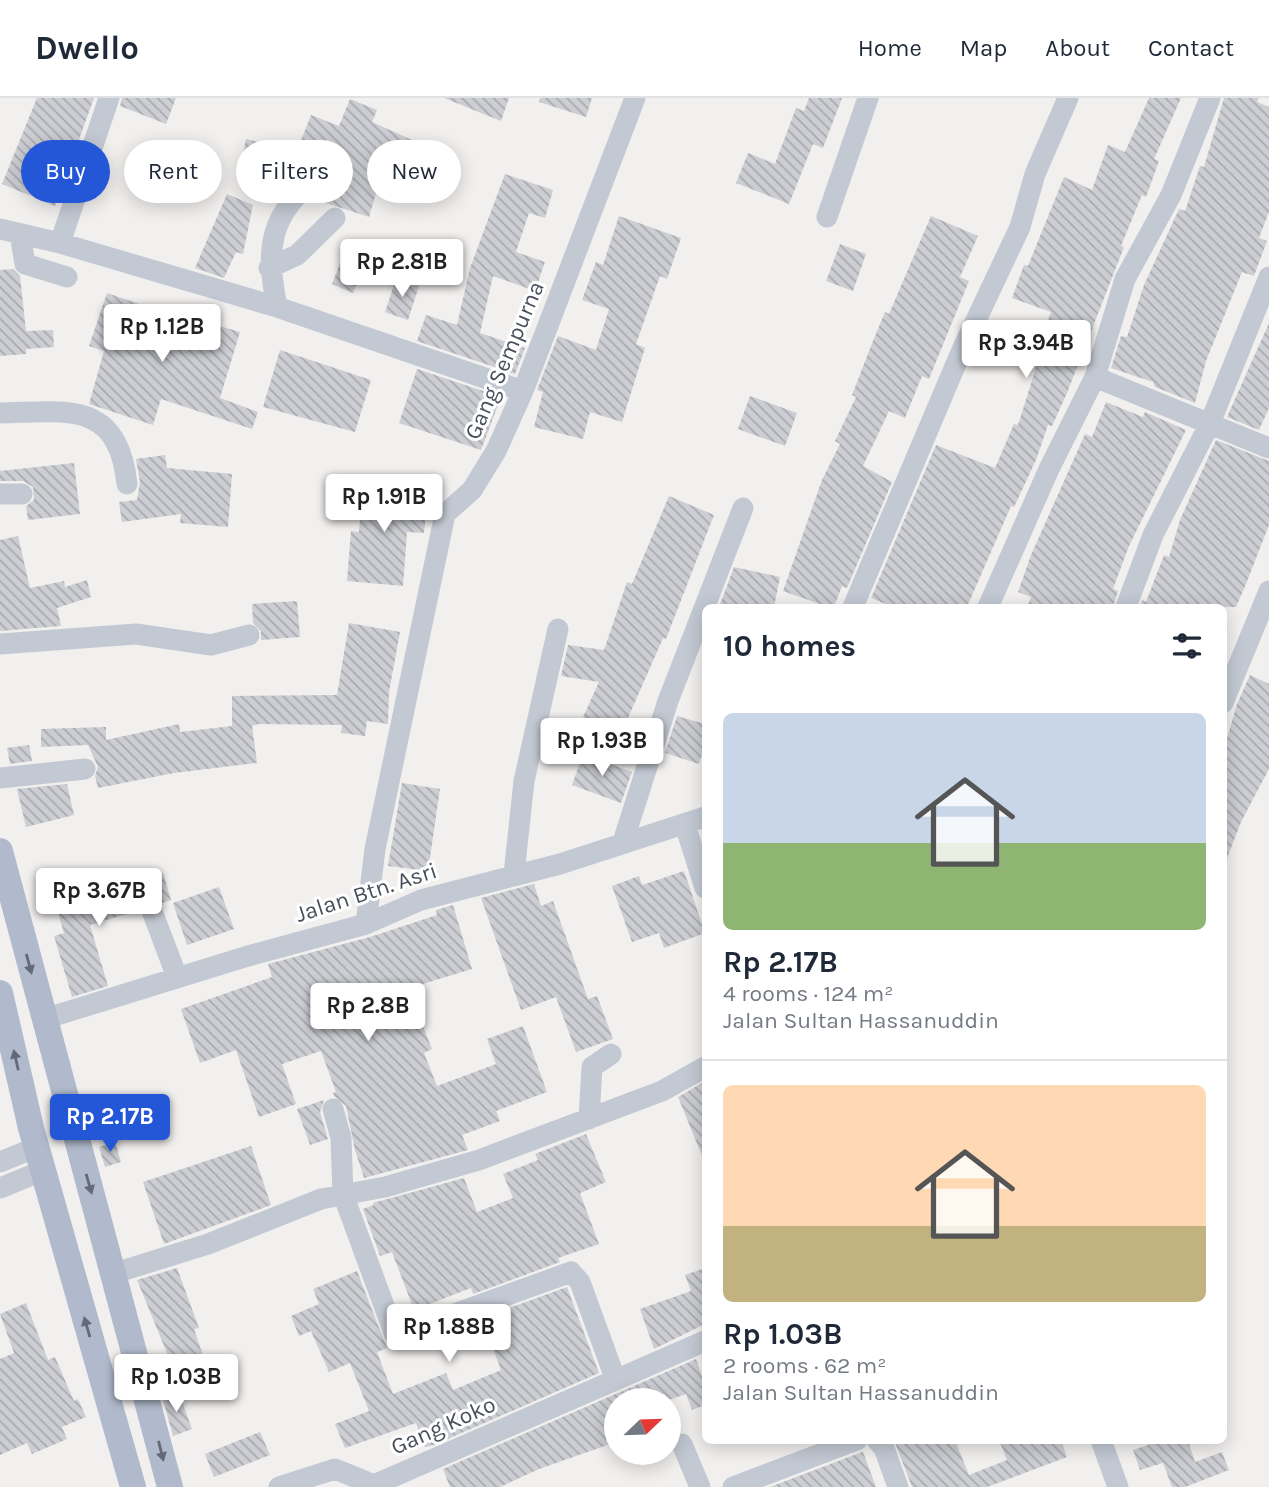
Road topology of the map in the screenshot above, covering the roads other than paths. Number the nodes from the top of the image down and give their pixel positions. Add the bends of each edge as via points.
1 (109, 98) edge
2 (635, 98) edge
3 (868, 98) edge
4 (1068, 98) edge
5 (1210, 98) edge
6 (288, 203) edge
7 (827, 217) dead end
8 (335, 218) dead end
9 (10, 232) edge
10 (60, 243) junction
11 (269, 268) junction
12 (66, 276) dead end
13 (1269, 277) edge
14 (276, 307) junction
15 (1095, 377) junction
16 (523, 391) junction
17 (0, 413) edge
18 (1210, 423) junction
19 (1269, 448) edge
20 (127, 484) dead end
21 (0, 494) edge
22 (22, 494) dead end
23 (743, 508) dead end
24 (1269, 591) edge
25 (705, 604) edge
26 (854, 604) edge
27 (989, 604) edge
28 (1127, 604) edge
29 (702, 612) edge
30 (558, 629) dead end
31 (249, 635) dead end
32 (0, 644) edge
33 (1227, 693) edge
34 (85, 769) dead end
35 (0, 778) edge
36 (702, 818) edge
37 (685, 825) junction
38 (622, 842) junction
39 (0, 851) edge
40 (514, 874) junction
41 (702, 879) edge
42 (152, 911) dead end
43 (366, 924) junction
44 (177, 977) junction
45 (0, 993) edge
46 (44, 1019) junction
47 (611, 1054) dead end
48 (702, 1069) edge
49 (333, 1109) dead end
50 (589, 1119) junction
51 (41, 1158) junction
52 (0, 1162) edge
53 (0, 1188) edge
54 (343, 1194) junction
55 (115, 1273) junction
56 (702, 1342) edge
57 (615, 1378) junction
58 (682, 1444) dead end
59 (846, 1444) edge
60 (880, 1444) edge
61 (1102, 1444) edge
62 (133, 1487) edge
63 (170, 1487) edge
64 (279, 1487) edge
65 (700, 1487) edge
66 (733, 1487) edge
67 (898, 1487) edge
68 (1118, 1487) edge

1 - 10 street
2 - 16 street, Gang Sempurna
3 - 7 street
4 - 26 street via 1035,174 1020,226
5 - 15 street via 1171,195 1125,279
6 - 11 street via 273,233
8 - 11 street via 297,255
9 - 10 street
9 - 12 street via 25,264
10 - 14 street
11 - 14 street
13 - 18 street
14 - 16 street
15 - 18 street
15 - 27 street
16 - 43 street, Gang Sempurna via 472,490 445,513 375,849
17 - 20 street via 68,411 98,420 120,449
18 - 19 street
18 - 28 street via 1153,535
21 - 22 street
23 - 25 street
24 - 33 street
29 - 38 street via 667,701
30 - 40 street via 524,781
31 - 32 street via 211,645 136,634
34 - 35 street
36 - 37 street, Jalan Btn. Asri
37 - 38 street, Jalan Btn. Asri
37 - 41 street
38 - 40 street, Jalan Btn. Asri
39 -> 46 main road
40 - 43 street, Jalan Btn. Asri via 421,900
42 - 44 street
43 - 44 street, Jalan Btn. Asri
44 - 46 street, Jalan Btn. Asri
51 -> 45 main road
46 -> 55 main road
47 - 50 street via 593,1068
48 - 50 street via 662,1091
49 - 54 street via 341,1138
50 - 54 street via 436,1174
51 - 52 street
51 - 53 street
62 -> 51 main road
54 - 55 street
54 - 57 street via 394,1333 571,1272 580,1282
55 -> 63 main road
56 - 57 street, Gang Koko
57 - 64 street, Gang Koko via 374,1485 335,1469
58 - 65 street
59 - 66 street
60 - 67 street
61 - 68 street

